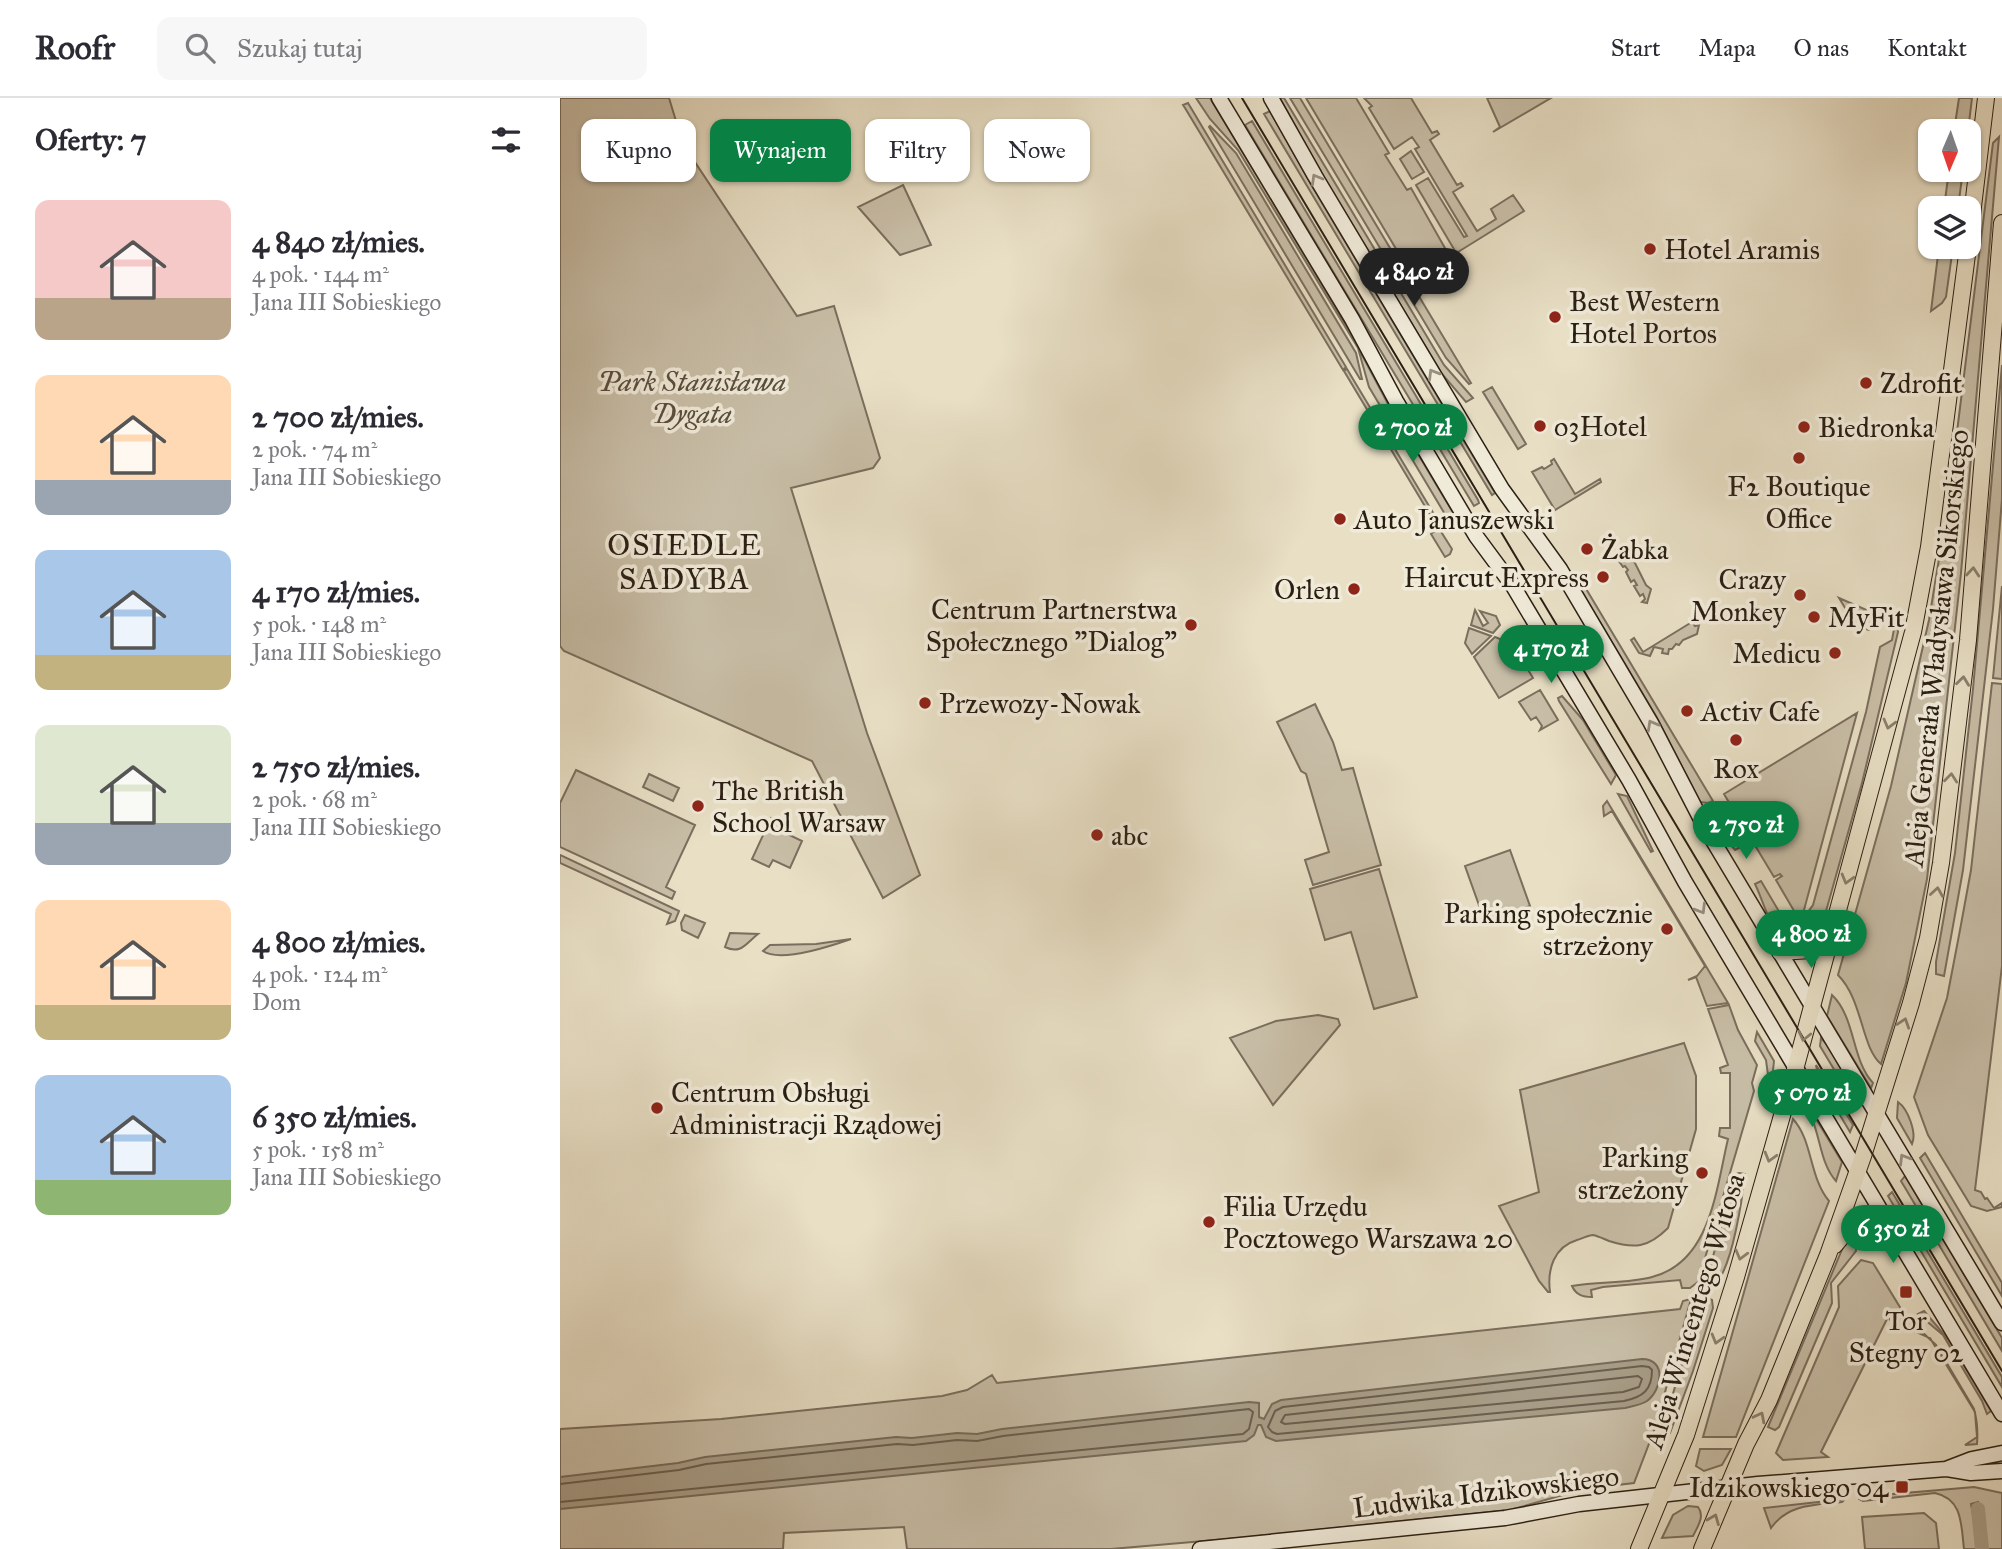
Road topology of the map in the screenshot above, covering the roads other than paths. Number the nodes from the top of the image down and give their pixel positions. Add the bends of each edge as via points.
1 (1219, 98) edge
2 (1271, 98) edge
3 (1986, 98) edge
4 (1974, 196) edge
5 (2002, 223) edge
6 (1967, 259) edge
7 (1831, 935) junction
8 (1780, 952) junction
9 (1811, 1005) junction
10 (1796, 1068) junction
11 (1876, 1111) junction
12 (1858, 1172) junction
13 (1892, 1231) junction
14 (1828, 1255) junction
15 (2002, 1323) edge
16 (2002, 1414) edge
17 (2002, 1452) edge
18 (1946, 1468) junction
19 (2002, 1471) edge
20 (1727, 1488) junction
21 (1663, 1494) junction
22 (1200, 1549) edge
23 (1639, 1549) edge
24 (1702, 1549) edge

1 -> 10 main road
8 -> 2 main road via 1612,657 1546,547 1502,489
3 - 4 main road
11 -> 5 main road, Aleja Generała Władysława Sikorskiego via 1917,979 1941,863 1968,640
6 -> 7 main road, Aleja Generała Władysława Sikorskiego via 1919,604
7 - 8 main road via 1811,950
7 - 9 main road, Aleja Generała Władysława Sikorskiego
8 - 9 main road
9 -> 10 main road, Aleja Wincentego Witosa
9 - 11 main road
10 - 12 main road
10 -> 21 main road, Aleja Wincentego Witosa via 1708,1369
11 - 12 main road
15 -> 11 main road
12 - 13 main road
12 - 14 main road
13 - 14 main road via 1857,1226 1842,1234
13 - 16 main road
20 -> 14 main road via 1769,1400
17 - 18 main road, Ludwika Idzikowskiego
18 - 19 main road, Ludwika Idzikowskiego via 1971,1473
18 - 20 main road, Ludwika Idzikowskiego
20 - 21 main road, Ludwika Idzikowskiego
24 -> 20 main road
21 - 22 main road, Ludwika Idzikowskiego via 1505,1518
21 - 23 main road, Aleja Wincentego Witosa

